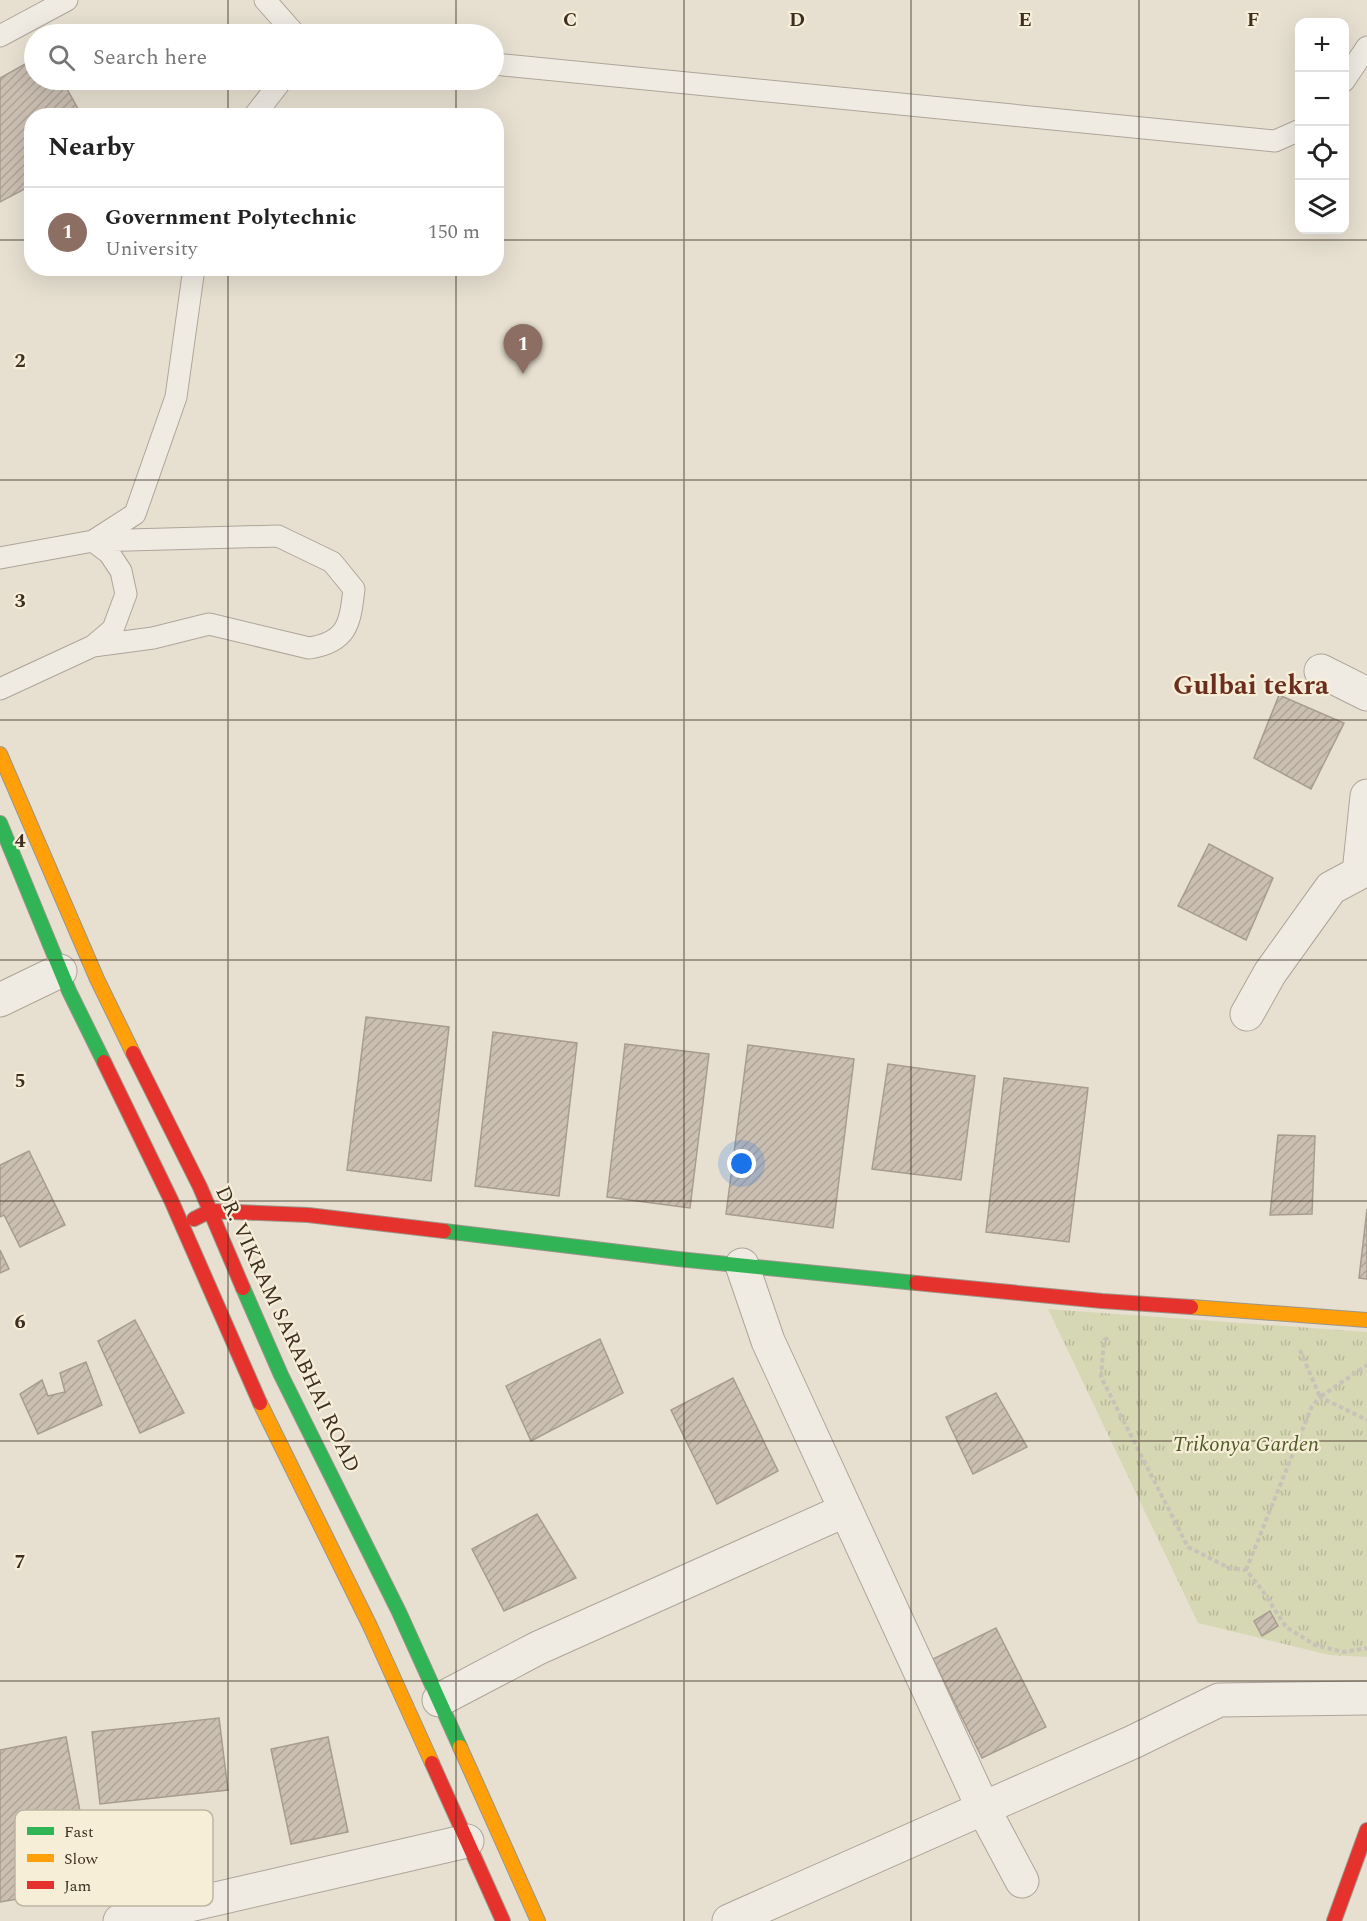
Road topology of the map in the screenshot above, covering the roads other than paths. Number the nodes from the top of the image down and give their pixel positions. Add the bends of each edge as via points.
1 (66, 0) edge
2 (265, 0) edge
3 (286, 24) edge
4 (0, 36) edge
5 (1367, 47) edge
6 (504, 65) edge
7 (1349, 74) edge
8 (274, 90) edge
9 (260, 108) edge
10 (1295, 132) edge
11 (193, 276) edge
12 (93, 541) junction
13 (0, 558) edge
14 (93, 646) junction
15 (1321, 671) dead end
16 (0, 689) edge
17 (1367, 694) edge
18 (0, 754) edge
19 (1367, 796) edge
20 (0, 823) edge
21 (1363, 875) edge
22 (60, 971) junction
23 (0, 1000) edge
24 (1247, 1014) dead end
25 (210, 1211) junction
26 (182, 1224) junction
27 (742, 1265) junction
28 (1367, 1320) edge
29 (846, 1510) junction
30 (1367, 1698) edge
31 (439, 1700) junction
32 (983, 1808) junction
33 (1367, 1830) edge
34 (467, 1841) junction
35 (1022, 1881) dead end
36 (213, 1900) edge
37 (185, 1906) edge
38 (120, 1921) edge
39 (503, 1921) edge
40 (538, 1921) edge
41 (729, 1921) edge
42 (1334, 1921) edge

1 - 4 lane
2 - 3 lane
5 - 7 lane
6 - 10 lane via 1275,141
8 - 9 lane
11 - 12 lane via 176,397 135,514
12 - 13 lane
12 - 14 lane via 109,553 121,572 126,594 113,629
12 - 14 lane via 278,536 332,562 354,589 351,620 340,636 322,646 309,648 209,624 153,638
14 - 16 lane
15 - 17 street
18 - 25 main road, DR. VIKRAM SARABHAI ROAD via 97,979
19 - 21 street
20 - 22 main road
21 - 24 street via 1331,888 1270,973
22 - 23 street
22 - 26 main road
25 - 26 main road
25 - 27 main road via 308,1215
25 - 31 main road, DR. VIKRAM SARABHAI ROAD via 281,1375
26 - 34 main road via 253,1389 370,1626
27 - 28 main road via 1102,1301
27 - 29 street via 768,1341
29 - 31 street via 538,1648
29 - 32 street
30 - 32 street via 1219,1700
31 - 40 main road, DR. VIKRAM SARABHAI ROAD
32 - 35 street
32 - 41 street
33 - 42 main road
34 - 36 street
34 - 39 main road
37 - 38 street

